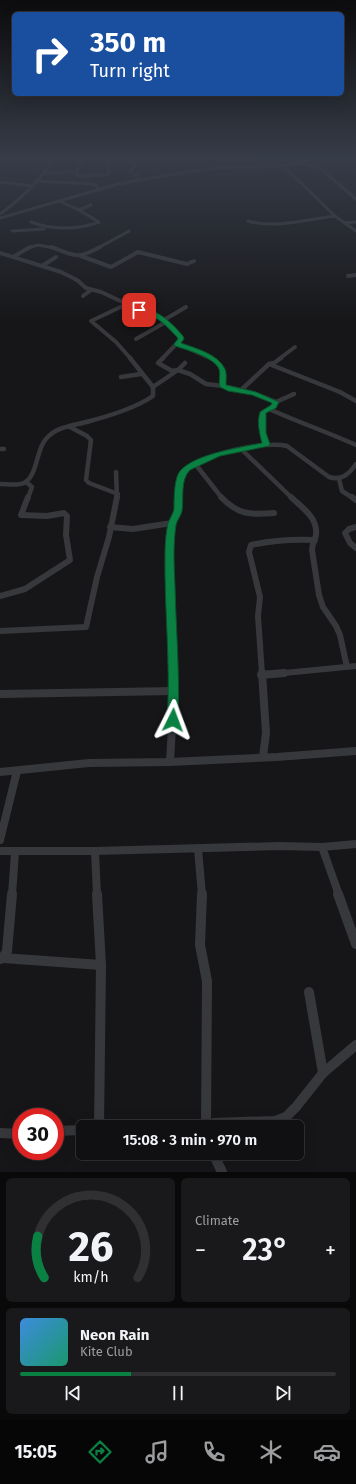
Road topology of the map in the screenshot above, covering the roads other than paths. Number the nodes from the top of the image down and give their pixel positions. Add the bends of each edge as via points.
1 (15, 214) edge
2 (85, 214) edge
3 (333, 214) edge
4 (335, 216) junction
5 (0, 218) edge
6 (248, 221) dead end
7 (31, 222) dead end
8 (356, 222) edge
9 (344, 223) junction
10 (53, 228) junction
11 (12, 231) dead end
12 (129, 231) dead end
13 (356, 231) edge
14 (0, 253) edge
15 (81, 256) junction
16 (13, 257) junction
17 (56, 257) dead end
18 (194, 261) dead end
19 (42, 266) junction
20 (356, 275) edge
21 (348, 276) dead end
22 (91, 290) junction
23 (83, 296) dead end
24 (127, 304) junction
25 (186, 307) dead end
26 (165, 321) junction
27 (136, 339) dead end
28 (178, 344) junction
29 (295, 347) dead end
30 (185, 363) dead end
31 (269, 364) junction
32 (178, 370) junction
33 (141, 374) junction
34 (121, 377) dead end
35 (222, 386) junction
36 (152, 387) junction
37 (240, 391) junction
38 (294, 394) dead end
39 (356, 401) edge
40 (276, 402) junction
41 (269, 410) junction
42 (70, 427) junction
43 (267, 444) junction
44 (356, 445) edge
45 (241, 449) junction
46 (356, 464) edge
47 (196, 465) junction
48 (116, 472) dead end
49 (339, 478) junction
50 (26, 482) junction
51 (0, 484) edge
52 (118, 494) junction
53 (356, 500) edge
54 (274, 513) dead end
55 (172, 523) junction
56 (110, 527) junction
57 (356, 527) edge
58 (315, 540) junction
59 (356, 548) edge
60 (0, 596) edge
61 (0, 631) edge
62 (356, 666) edge
63 (347, 667) junction
64 (262, 675) junction
65 (174, 691) junction
66 (0, 694) edge
67 (356, 750) edge
68 (263, 757) junction
69 (170, 762) junction
70 (17, 771) junction
71 (0, 772) edge
72 (0, 840) edge
73 (356, 844) edge
74 (322, 847) junction
75 (198, 849) junction
76 (0, 851) edge
77 (95, 851) junction
78 (15, 852) junction
79 (356, 944) edge
80 (2, 959) edge
81 (101, 966) junction
82 (309, 992) dead end
83 (356, 1045) edge
84 (323, 1074) junction
85 (99, 1120) edge
86 (206, 1120) edge
87 (278, 1120) edge
88 (76, 1130) edge
89 (64, 1131) edge
90 (0, 1133) edge
91 (12, 1134) edge
92 (216, 1160) edge
93 (222, 1172) edge

1 - 5 street
2 - 10 street via 99,222
3 - 4 street
4 - 6 street via 267,223
4 - 9 street
7 - 10 street
8 - 9 street
9 - 13 street
10 - 11 street
12 - 15 street
14 - 16 street
15 - 16 street via 37,245
15 - 18 street via 111,267 138,252 187,264
16 - 19 street
17 - 19 street
19 - 22 street via 69,275
20 - 21 street
22 - 23 street
22 - 24 street
24 - 26 street
24 - 33 street via 91,320 124,350
25 - 26 street
26 - 27 street
26 - 28 street via 180,336
28 - 32 street via 158,363 172,371
28 - 35 street via 217,361 222,370
29 - 31 street
30 - 32 street
31 - 37 street
31 - 39 street via 340,392
32 - 35 street via 206,384
32 - 36 street
33 - 34 street
33 - 36 street
35 - 37 street
36 - 42 street via 152,397
37 - 40 street
38 - 40 street
40 - 41 street
41 - 43 street via 263,412 262,418
41 - 44 street
42 - 50 street via 50,434 44,440
42 - 52 street via 91,440 86,480
43 - 45 street
43 - 49 street via 287,446 329,477
45 - 47 street via 218,454
45 - 58 street via 313,518
46 - 49 street via 351,473
47 - 54 street via 224,499 237,510 246,513
47 - 55 street via 182,473 178,511
48 - 52 street
49 - 53 street via 342,491
50 - 51 street
50 - 60 street via 32,487 20,515 47,516 64,513 67,516 66,535 70,560 25,589
52 - 56 street
55 - 56 street via 143,529
55 - 65 street via 171,648
56 - 61 street via 86,627
57 - 59 street via 345,533
58 - 63 street via 312,550 319,595 323,607 340,635
58 - 64 street via 293,539 251,545 250,562 260,597 258,616
62 - 63 street
63 - 64 street
64 - 68 street via 266,733
65 - 66 street
65 - 69 street
67 - 68 street via 277,758
68 - 69 street
69 - 70 street via 89,763
70 - 71 street
70 - 72 street
73 - 74 street
74 - 75 street
74 - 79 street
75 - 77 street
75 - 86 street via 202,889 200,945 207,981
76 - 78 street
77 - 78 street
77 - 81 street
78 - 80 street via 7,951
80 - 81 street
81 - 85 street
82 - 84 street
83 - 84 street
84 - 87 street via 286,1117
88 - 89 street
90 - 91 street
92 - 93 street

